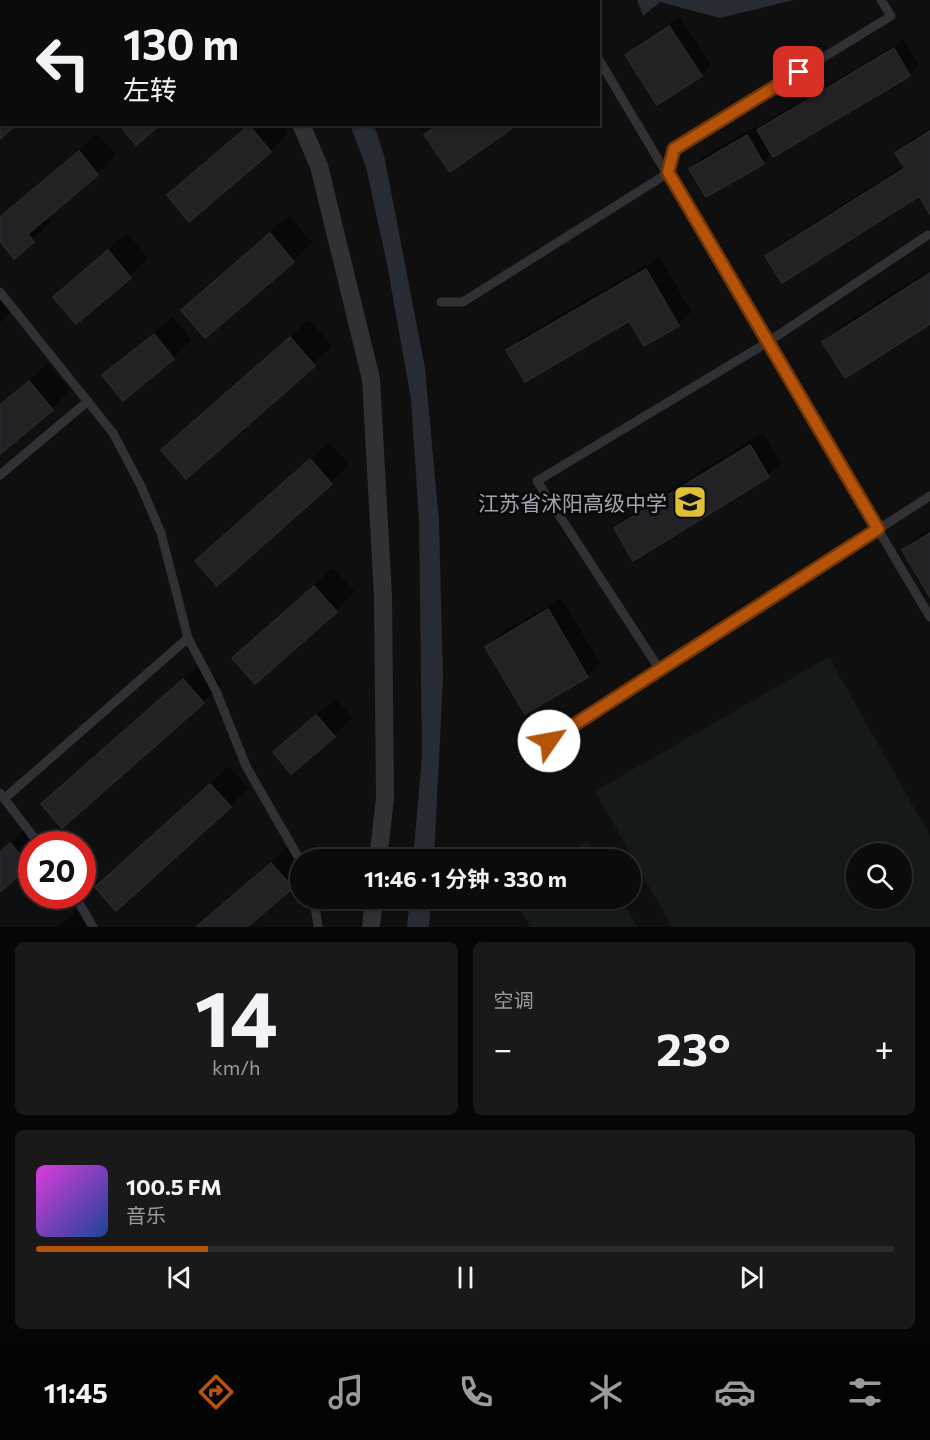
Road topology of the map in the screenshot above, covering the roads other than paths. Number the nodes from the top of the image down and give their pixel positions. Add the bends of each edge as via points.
1 (881, 0) edge
2 (600, 61) edge
3 (302, 126) edge
4 (668, 172) junction
5 (928, 235) dead end
6 (0, 292) edge
7 (441, 302) dead end
8 (768, 342) junction
9 (88, 401) junction
10 (0, 475) edge
11 (930, 496) edge
12 (878, 529) junction
13 (930, 617) edge
14 (188, 638) junction
15 (660, 669) junction
16 (549, 741) dead end
17 (2, 795) edge
18 (29, 831) edge
19 (294, 849) edge
20 (379, 849) edge
21 (83, 909) edge
22 (316, 909) edge
23 (373, 909) edge
24 (93, 927) edge
25 (318, 927) edge
26 (371, 927) edge

1 - 4 lane via 891,16 674,149
2 - 4 lane
3 - 20 street via 319,166 371,379 383,596 385,798
4 - 7 lane via 463,302
4 - 8 lane
5 - 8 lane
6 - 9 lane
8 - 12 lane
8 - 15 lane via 537,481
9 - 10 lane
9 - 14 lane via 113,433 161,533
11 - 12 lane
12 - 13 lane
12 - 15 lane
14 - 17 lane
14 - 19 lane via 216,691 246,766
15 - 16 lane
17 - 18 lane
21 - 24 lane
22 - 25 lane
23 - 26 street

